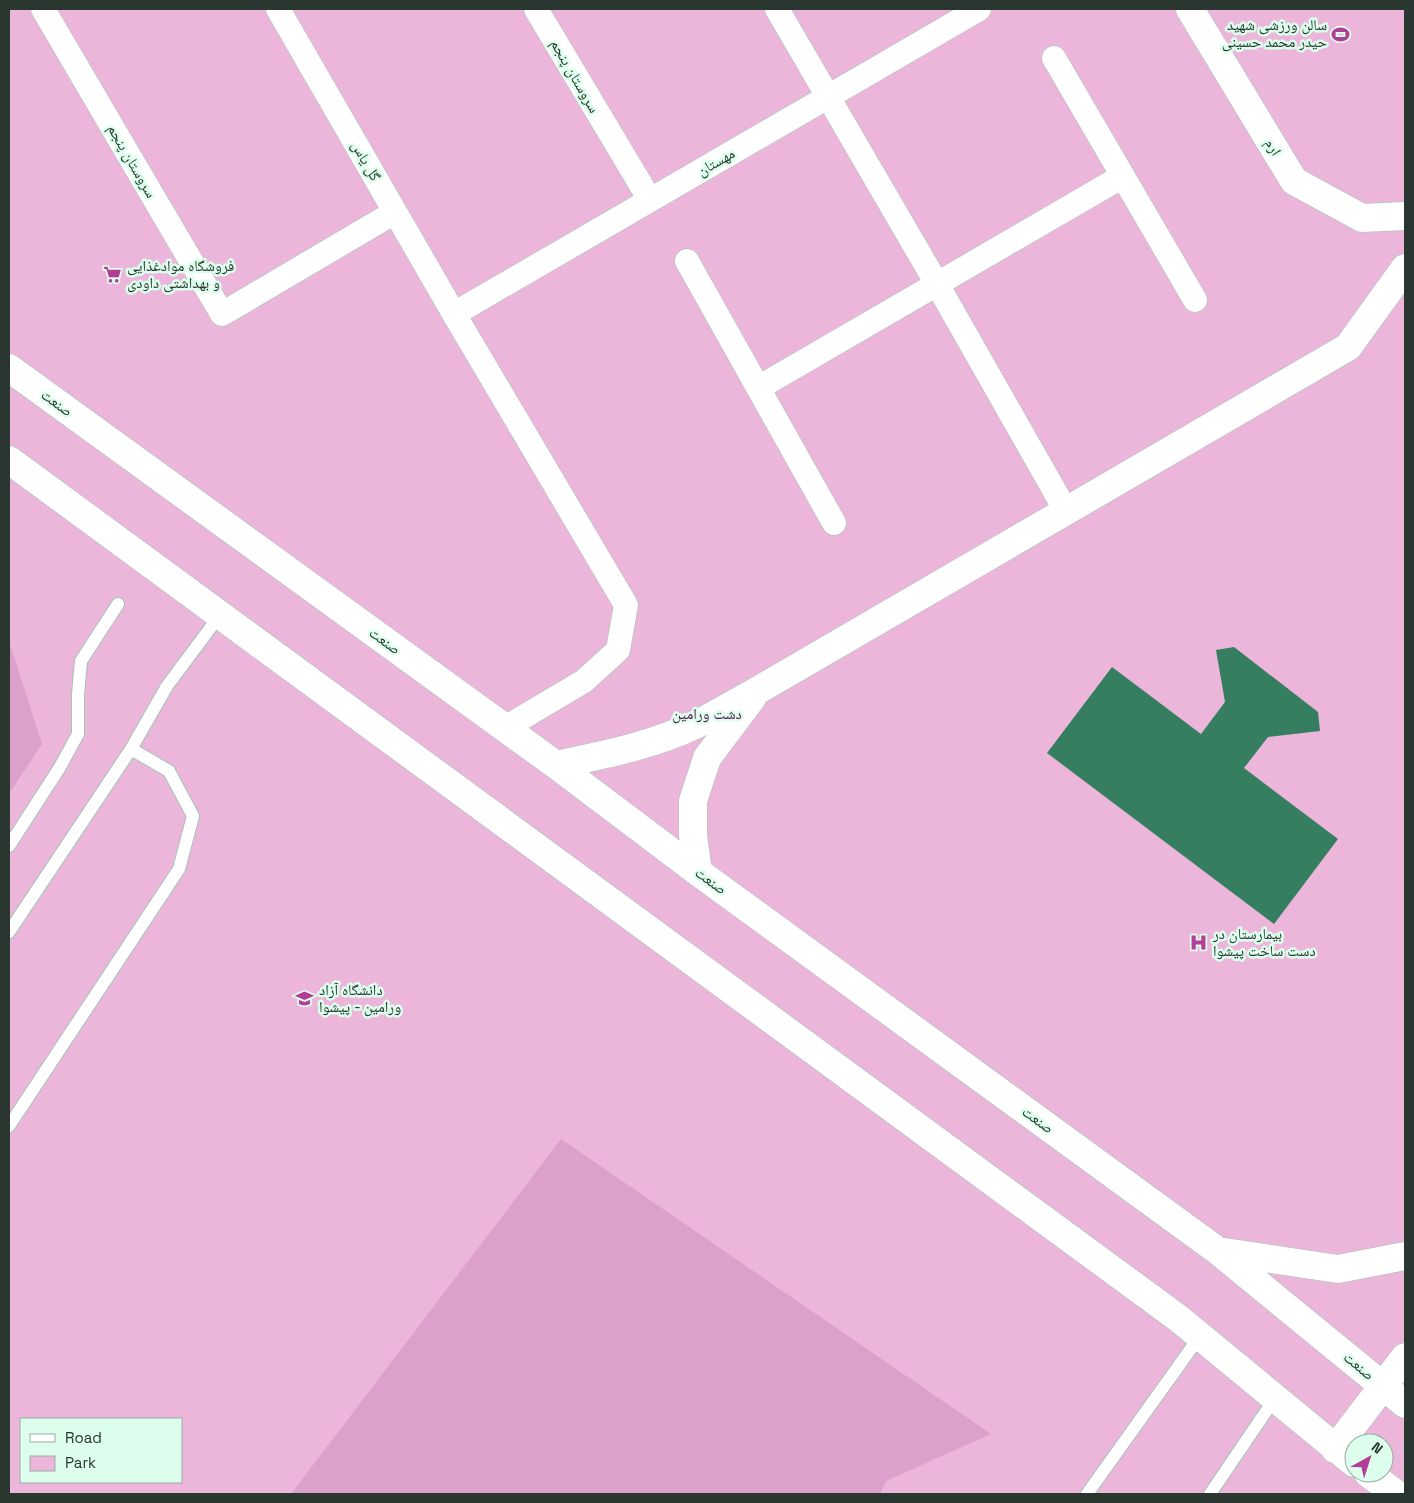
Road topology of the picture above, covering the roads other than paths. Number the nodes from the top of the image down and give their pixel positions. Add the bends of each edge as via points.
1 (43, 9) edge
2 (278, 9) edge
3 (536, 9) edge
4 (777, 9) edge
5 (979, 9) edge
6 (1190, 9) edge
7 (1054, 58) dead end
8 (828, 97) junction
9 (1123, 176) junction
10 (650, 200) junction
11 (395, 212) junction
12 (1405, 216) edge
13 (687, 261) dead end
14 (1405, 268) edge
15 (937, 284) junction
16 (1195, 300) dead end
17 (454, 314) junction
18 (9, 368) edge
19 (758, 388) junction
20 (9, 460) edge
21 (1066, 511) junction
22 (834, 522) dead end
23 (118, 604) dead end
24 (220, 615) junction
25 (755, 692) junction
26 (505, 728) junction
27 (131, 749) junction
28 (556, 765) junction
29 (9, 846) edge
30 (698, 872) junction
31 (9, 932) edge
32 (9, 1126) edge
33 (1218, 1251) junction
34 (1405, 1256) edge
35 (1200, 1336) junction
36 (1405, 1357) edge
37 (1383, 1387) junction
38 (1275, 1398) junction
39 (1405, 1404) edge
40 (1358, 1433) edge
41 (1344, 1455) edge
42 (1381, 1483) edge
43 (1405, 1489) edge
44 (1087, 1494) edge
45 (1210, 1494) edge
46 (1396, 1494) edge
47 (1402, 1494) edge

1 - 11 street, سروستان پنجم via 222,314
2 - 11 street, گل ياس
3 - 10 street, سروستان پنجم
4 - 8 street
5 - 8 street, مهستان
6 - 12 main road, ارم via 1294,181 1362,218
7 - 9 street
8 - 10 street, مهستان
8 - 15 street
9 - 15 street
9 - 16 street
10 - 17 street, مهستان
11 - 17 street, گل ياس
13 - 19 street
14 - 21 main road via 1348,347
15 - 19 street
15 - 21 street
17 - 26 street, گل ياس via 626,605 618,650 584,681
18 - 26 main road, صنعت
19 - 22 street
20 - 24 main road
21 - 25 main road
23 - 29 lane via 81,661 78,734
24 - 27 lane via 167,686
24 - 35 main road
25 - 28 main road via 694,725 646,743
25 - 30 main road via 708,758 693,801
26 - 28 main road, صنعت
27 - 31 lane
27 - 32 lane via 169,771 193,816 179,869
28 - 30 main road, صنعت
30 - 33 main road, صنعت
33 - 34 main road via 1338,1269
33 - 37 main road, صنعت
35 - 38 main road
35 - 44 lane
36 - 37 main road
37 - 39 main road, صنعت
37 - 40 main road
38 - 41 main road
38 - 45 lane
42 - 46 main road
43 - 47 main road

